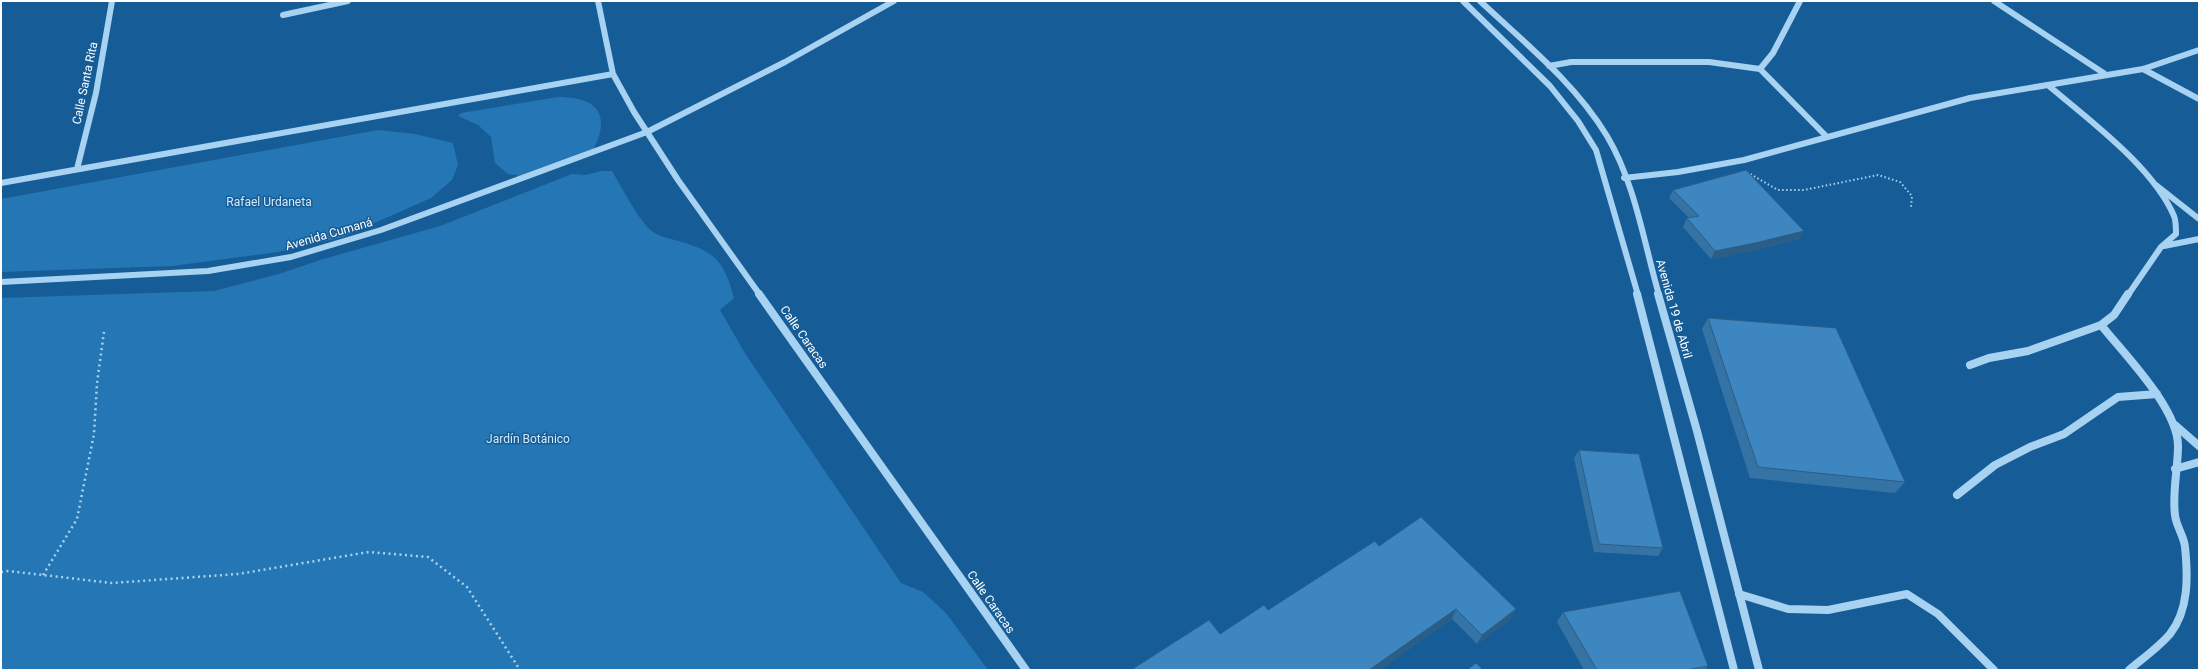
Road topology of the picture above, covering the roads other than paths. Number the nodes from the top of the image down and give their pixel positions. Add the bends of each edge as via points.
1 (112, 1) edge
2 (348, 1) edge
3 (598, 1) edge
4 (894, 1) edge
5 (1464, 1) edge
6 (1480, 1) edge
7 (1800, 1) edge
8 (1994, 1) edge
9 (283, 15) dead end
10 (2199, 50) edge
11 (1549, 66) junction
12 (1760, 69) junction
13 (2143, 69) junction
14 (613, 74) junction
15 (2105, 74) junction
16 (2049, 86) junction
17 (2199, 98) edge
18 (647, 132) junction
19 (1827, 136) junction
20 (77, 169) junction
21 (1624, 178) junction
22 (2151, 181) junction
23 (1, 183) edge
24 (2199, 219) edge
25 (2199, 239) edge
26 (2161, 247) junction
27 (1, 282) edge
28 (2101, 325) junction
29 (1970, 365) dead end
30 (2158, 394) junction
31 (2175, 425) junction
32 (2199, 446) edge
33 (2199, 462) edge
34 (2175, 469) junction
35 (1957, 495) dead end
36 (1740, 594) junction
37 (1026, 670) edge
38 (1734, 670) edge
39 (1759, 670) edge
40 (1994, 670) edge
41 (2129, 670) edge

1 - 20 street, Calle Santa Rita via 96,93
2 - 9 street
3 - 14 street, Calle Caracas
4 - 18 street, Avenida Cumaná via 785,62
5 - 38 street via 1550,86 1578,121 1596,150 1652,345
6 - 11 street, Avenida 19 de Abril
7 - 12 street via 1773,53
8 - 15 street
10 - 13 street
11 - 12 street via 1571,62 1709,62
11 - 21 street, Avenida 19 de Abril via 1582,103 1605,135 1614,150
12 - 19 street
13 - 15 street
13 - 17 street
14 - 18 street, Calle Caracas
14 - 20 street
15 - 16 street
16 - 19 street via 1970,98
16 - 22 street via 2121,150
18 - 27 street, Avenida Cumaná via 423,216 291,257 208,271
18 - 37 street, Calle Caracas
19 - 21 street via 1733,162
20 - 23 street
21 - 36 street, Avenida 19 de Abril via 1674,346
22 - 24 street
22 - 26 street via 2174,216 2176,234
25 - 26 street
26 - 28 street via 2114,315
28 - 29 street via 2028,351 1989,358
28 - 30 street
30 - 31 street
30 - 35 street via 2118,398 2064,434 1994,465
31 - 32 street
31 - 34 street via 2178,445
33 - 34 street
34 - 41 street via 2175,516 2186,545 2186,591 2182,611 2170,634
36 - 39 street, Avenida 19 de Abril
36 - 40 street via 1788,609 1828,610 1907,594 1938,614

